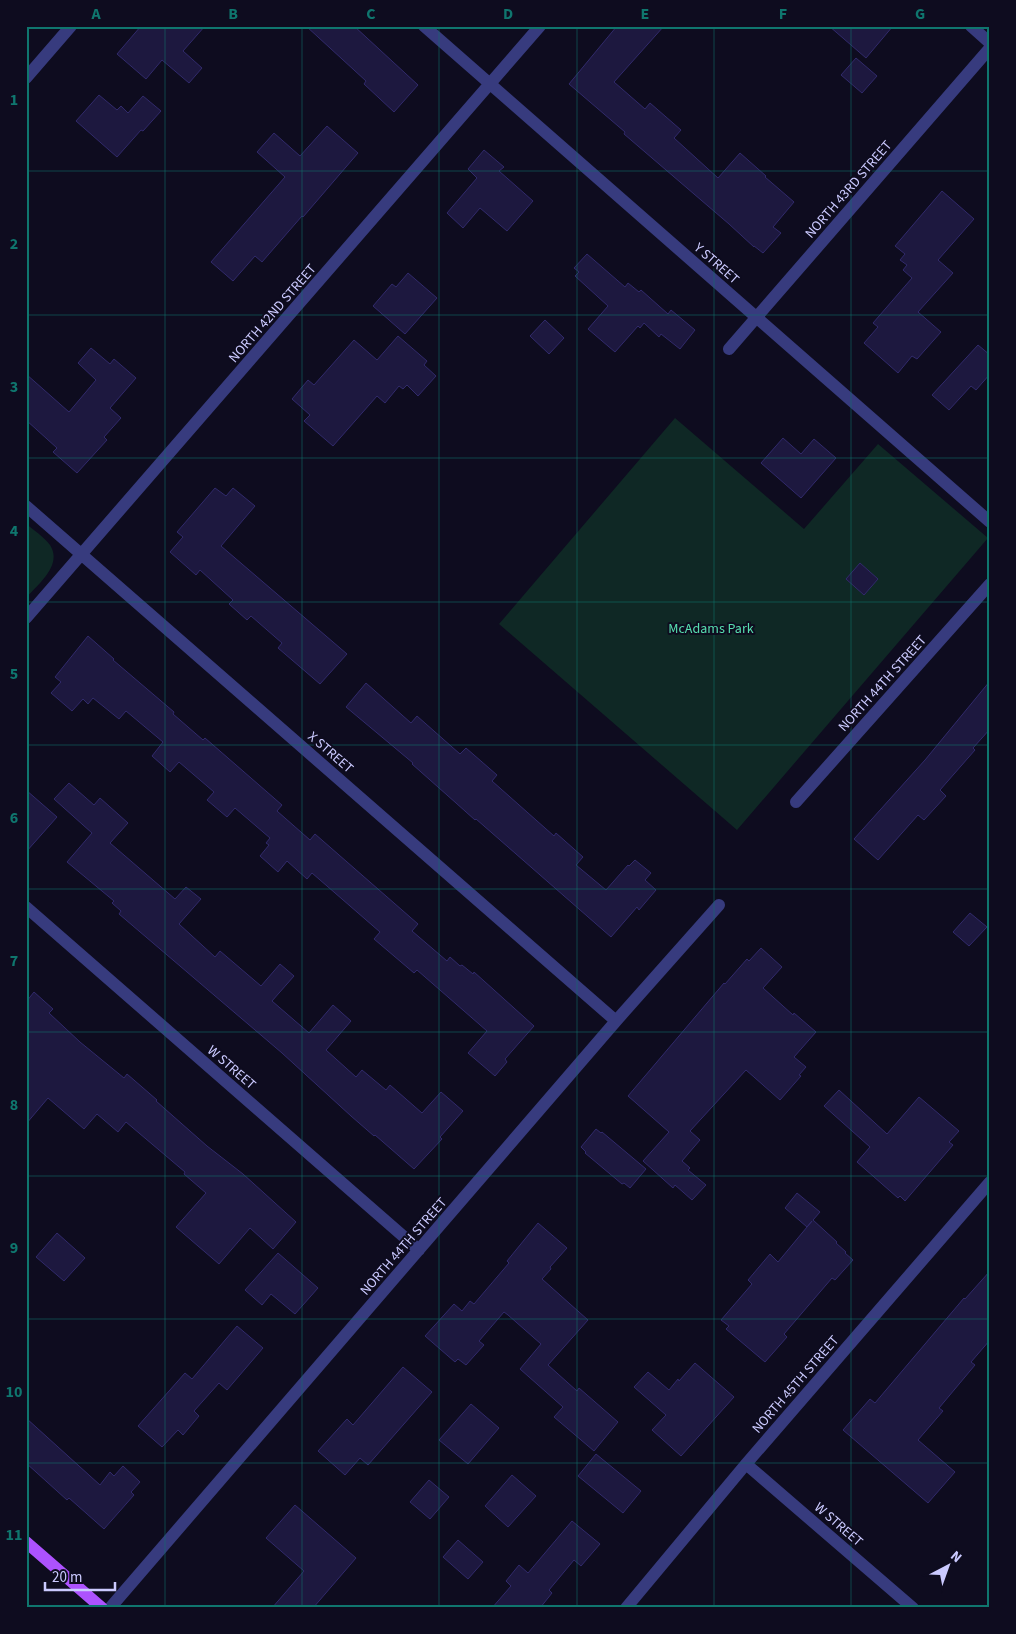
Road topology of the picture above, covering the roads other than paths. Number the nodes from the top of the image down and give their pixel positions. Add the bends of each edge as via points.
1 (71, 26) edge
2 (424, 26) edge
3 (540, 26) edge
4 (971, 26) edge
5 (990, 43) edge
6 (990, 48) edge
7 (26, 78) edge
8 (490, 84) junction
9 (756, 317) junction
10 (729, 349) dead end
11 (26, 506) edge
12 (990, 522) edge
13 (82, 554) junction
14 (990, 584) edge
15 (26, 618) edge
16 (796, 802) dead end
17 (719, 905) dead end
18 (26, 907) edge
19 (616, 1021) junction
20 (990, 1182) edge
21 (419, 1250) junction
22 (746, 1464) junction
23 (26, 1542) edge
24 (102, 1608) edge
25 (110, 1608) edge
26 (626, 1608) edge
27 (913, 1608) edge

1 - 7 street
2 - 8 street, Y STREET
3 - 8 street, NORTH 42ND STREET
4 - 5 street
6 - 9 street, NORTH 43RD STREET
8 - 9 street, Y STREET
8 - 13 street, NORTH 42ND STREET
9 - 10 street, NORTH 43RD STREET
9 - 12 street, Y STREET
11 - 13 street, X STREET
13 - 15 street, NORTH 42ND STREET
13 - 19 street, X STREET
14 - 16 street, NORTH 44TH STREET
17 - 19 street, NORTH 44TH STREET
18 - 21 street, W STREET
19 - 21 street, NORTH 44TH STREET
20 - 22 street, NORTH 45TH STREET
21 - 25 street, NORTH 44TH STREET
22 - 26 street, NORTH 45TH STREET
22 - 27 street, W STREET
23 - 24 main road

